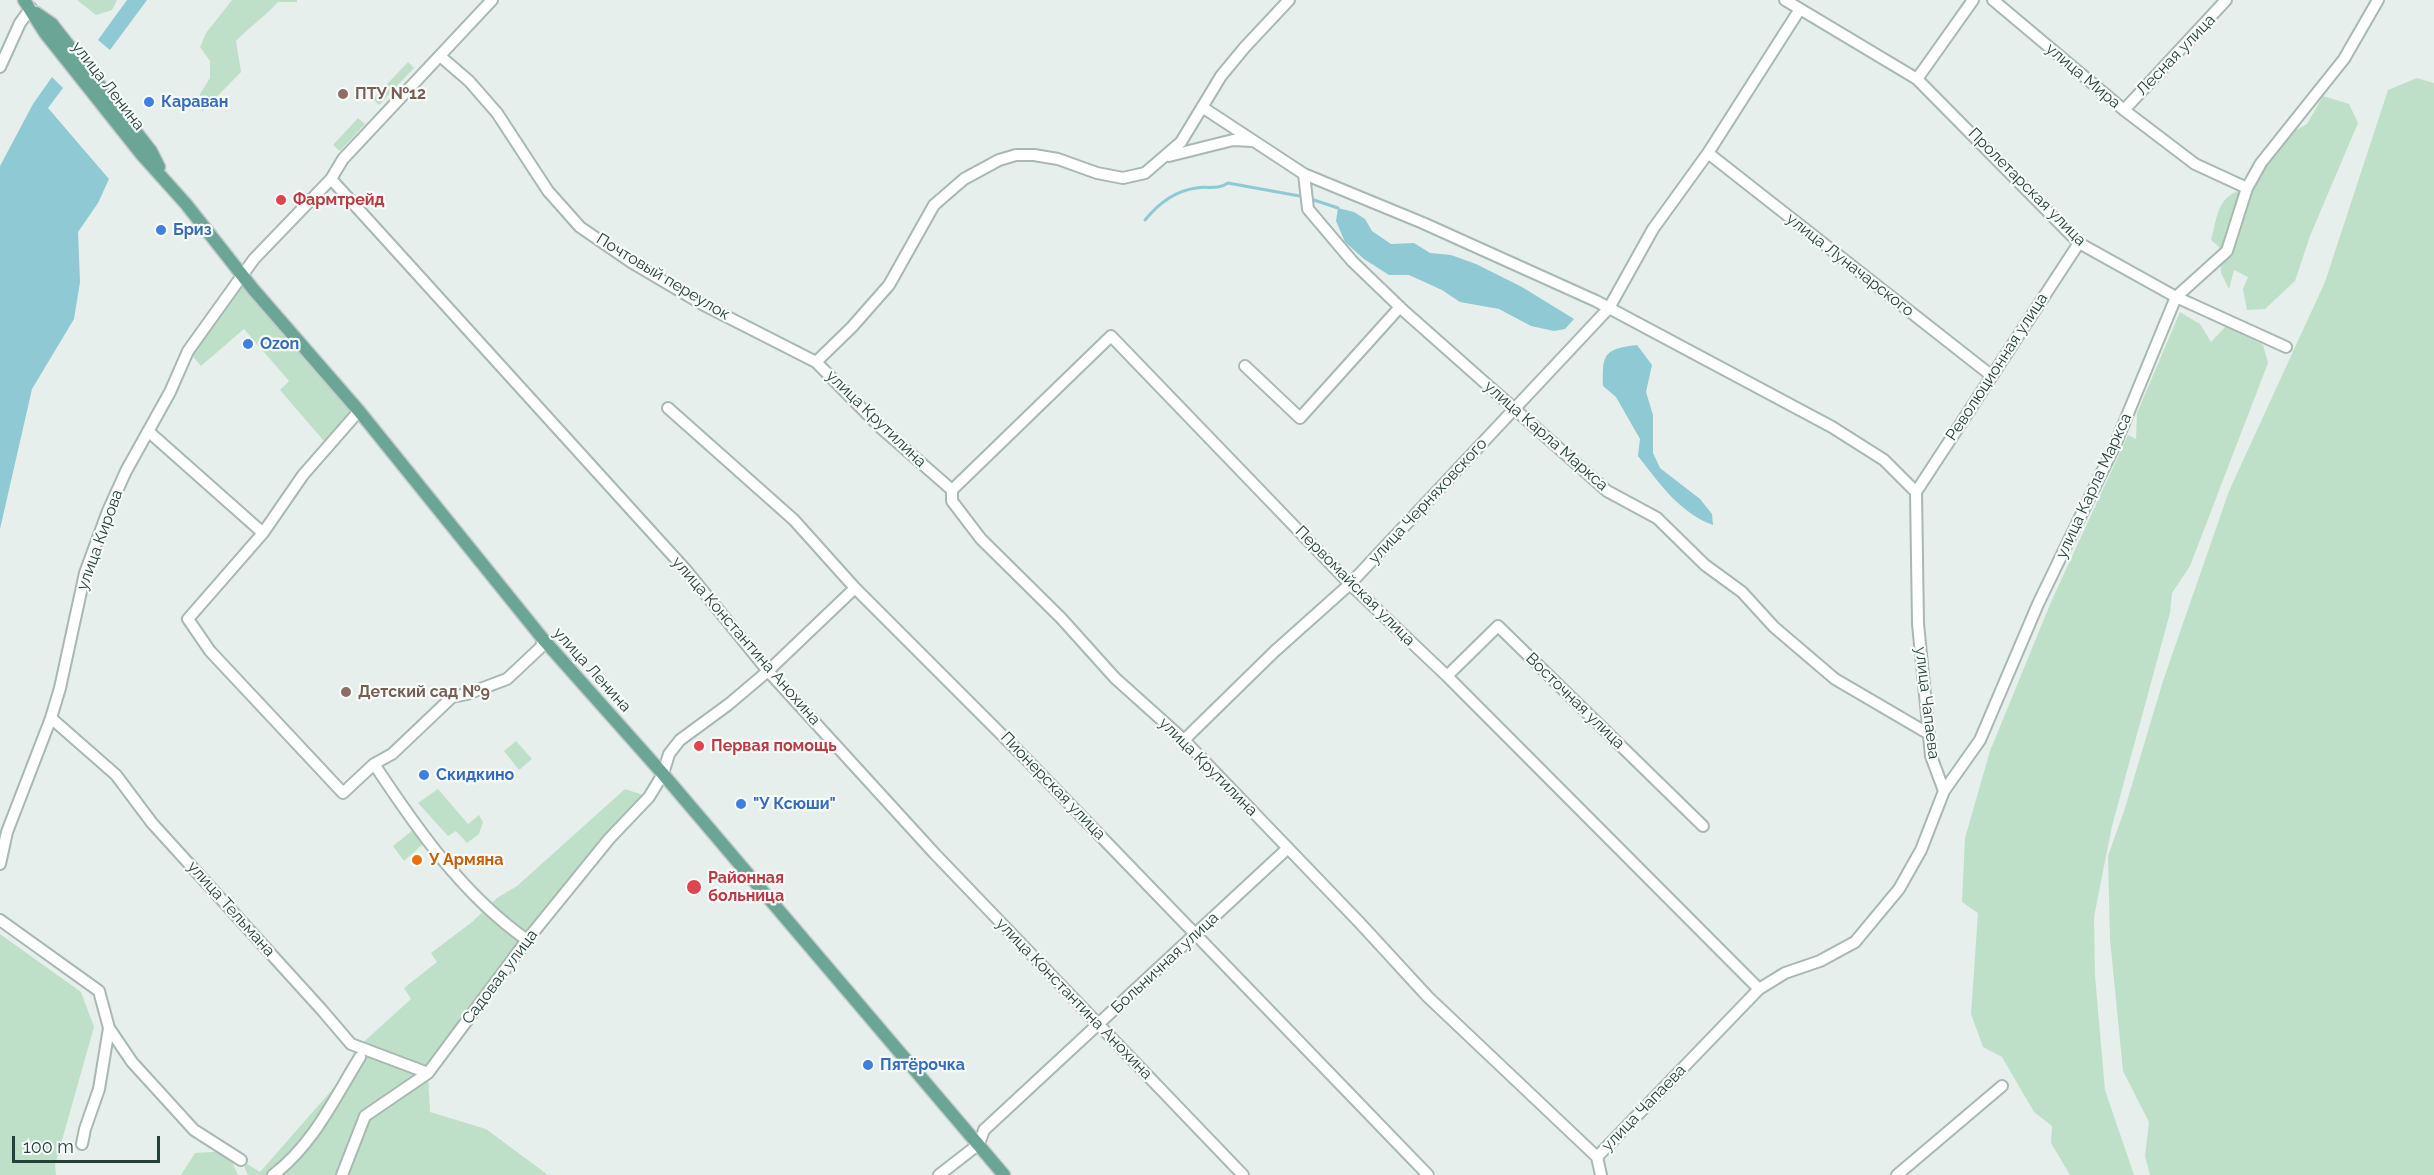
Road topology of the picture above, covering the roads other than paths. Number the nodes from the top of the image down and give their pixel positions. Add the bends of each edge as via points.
1 (492, 0) edge
2 (1289, 0) edge
3 (1785, 0) edge
4 (1973, 0) edge
5 (1993, 0) edge
6 (2210, 0) edge
7 (2378, 0) edge
8 (27, 4) edge
9 (2223, 4) edge
10 (1800, 9) junction
11 (440, 56) junction
12 (0, 67) edge
13 (1917, 79) junction
14 (1202, 107) junction
15 (2124, 110) junction
16 (1255, 141) junction
17 (1708, 153) junction
18 (1163, 157) junction
19 (1304, 174) junction
20 (331, 179) junction
21 (2247, 188) junction
22 (2079, 243) junction
23 (242, 273) junction
24 (2176, 297) junction
25 (1400, 307) junction
26 (1609, 308) junction
27 (2286, 347) dead end
28 (816, 362) junction
29 (1245, 366) dead end
30 (1992, 376) junction
31 (668, 408) dead end
32 (1514, 409) junction
33 (359, 411) junction
34 (148, 431) junction
35 (952, 490) junction
36 (1916, 492) junction
37 (262, 533) junction
38 (1350, 584) junction
39 (855, 588) junction
40 (543, 639) junction
41 (768, 671) junction
42 (1447, 676) junction
43 (51, 718) junction
44 (1929, 734) junction
45 (1184, 740) junction
46 (374, 764) junction
47 (663, 774) junction
48 (1944, 791) junction
49 (1703, 826) dead end
50 (1288, 848) junction
51 (0, 864) edge
52 (0, 920) edge
53 (1196, 934) junction
54 (527, 940) junction
55 (1758, 989) junction
56 (1098, 1025) junction
57 (109, 1028) junction
58 (360, 1058) dead end
59 (428, 1073) junction
60 (2002, 1086) dead end
61 (82, 1144) dead end
62 (978, 1144) junction
63 (1597, 1158) junction
64 (241, 1160) dead end
65 (273, 1175) edge
66 (342, 1175) edge
67 (939, 1175) edge
68 (1004, 1175) edge
69 (1243, 1175) edge
70 (1428, 1175) edge
71 (1601, 1175) edge
72 (1897, 1175) edge

1 - 11 street, улица Кирова
2 - 14 street via 1221,76
3 - 10 street, Пролетарская улица
4 - 13 street
5 - 15 street, улица Мира
6 - 9 street
7 - 21 street, улица Карла Маркса via 2344,59 2261,163
8 - 12 street
8 - 23 main road, улица Ленина via 45,33 142,155
9 - 15 street, Лесная улица
10 - 13 street, Пролетарская улица
10 - 17 street
11 - 20 street, улица Кирова via 344,159
11 - 28 street, Почтовый переулок via 497,113 548,191 580,227 702,304
13 - 22 street, Пролетарская улица
14 - 16 street
14 - 18 street via 1181,142
15 - 21 street, улица Мира via 2195,164
16 - 18 street via 1233,140
16 - 19 street
17 - 26 street via 1653,229
17 - 30 street, улица Луначарского
18 - 28 street via 1145,173 1123,178 1034,155 1016,155 974,172 934,205 889,285
19 - 25 street, улица Карла Маркса via 1308,209 1352,261
19 - 26 street via 1423,223
20 - 23 street, улица Кирова
20 - 41 street, улица Константина Анохина via 685,569
21 - 24 street, улица Карла Маркса via 2227,251
22 - 24 street, Пролетарская улица
22 - 30 street, Революционная улица
23 - 33 main road, улица Ленина
23 - 34 street, улица Кирова via 188,351
24 - 27 street, Пролетарская улица
24 - 48 street, улица Карла Маркса via 2115,445 2038,604 1980,741
25 - 29 street via 1300,418
25 - 32 street, улица Карла Маркса
26 - 32 street
26 - 36 street via 1832,427 1884,460
28 - 35 street, улица Крутилина via 881,428
30 - 36 street, Революционная улица
31 - 39 street, Пионерская улица via 794,520
32 - 38 street, улица Черняховского
32 - 44 street, улица Карла Маркса via 1607,491 1657,518 1835,679
33 - 37 street via 303,475
33 - 40 main road, улица Ленина
34 - 37 street
34 - 43 street, улица Кирова via 108,511 85,573
35 - 38 street, Первомайская улица via 1111,336
35 - 45 street, улица Крутилина via 952,501 981,539 1115,678
36 - 44 street, улица Чапаева via 1918,624
37 - 46 street via 188,619 210,651 343,794
38 - 42 street, Первомайская улица
38 - 45 street, улица Черняховского
39 - 41 street, Садовая улица
39 - 53 street, Пионерская улица
40 - 46 street via 541,647 507,679 452,697 392,754
40 - 47 main road, улица Ленина
41 - 47 street, Садовая улица via 680,740 669,754
41 - 56 street, улица Константина Анохина
42 - 49 street, Восточная улица via 1498,626
42 - 55 street, Первомайская улица
43 - 51 street, улица Кирова via 7,832
43 - 59 street, улица Тельмана via 116,776 152,823 351,1044
44 - 48 street, улица Чапаева via 1931,756
45 - 50 street, улица Крутилина
46 - 54 street via 414,825 446,863 498,920
47 - 54 street, Садовая улица via 649,798 609,839
47 - 62 main road, улица Ленина
48 - 55 street, улица Чапаева via 1921,850 1899,890 1855,942
50 - 53 street, Больничная улица
50 - 63 street, улица Крутилина via 1428,997
52 - 57 street via 99,991
53 - 56 street, Больничная улица
53 - 70 street, Пионерская улица
54 - 59 street, Садовая улица
55 - 63 street, улица Чапаева
56 - 62 street, Больничная улица via 984,1130
56 - 69 street, улица Константина Анохина
57 - 61 street via 99,1089
57 - 64 street via 132,1062 194,1130
58 - 65 street via 320,1126
59 - 66 street, Садовая улица via 365,1116
60 - 72 street
62 - 67 street, Больничная улица
62 - 68 main road, улица Ленина
63 - 71 street

